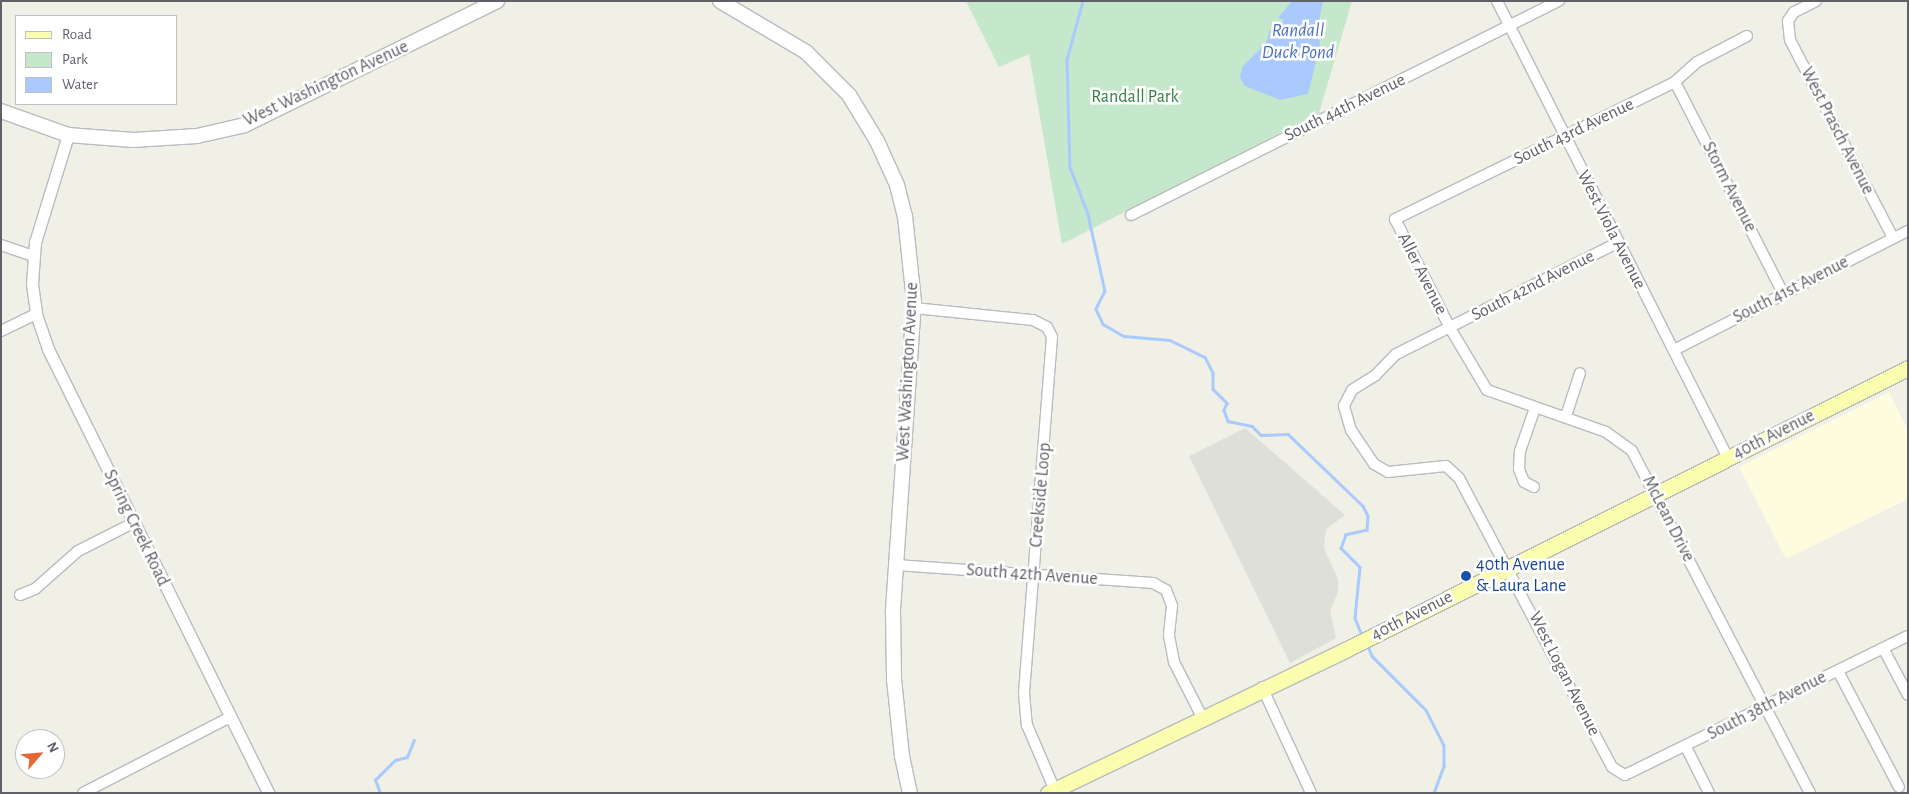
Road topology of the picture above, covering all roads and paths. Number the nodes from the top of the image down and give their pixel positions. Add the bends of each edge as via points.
1 (497, 1) edge
2 (1496, 1) edge
3 (1559, 1) edge
4 (1816, 1) edge
5 (723, 2) edge
6 (1509, 27) junction
7 (1747, 36) dead end
8 (1675, 82) junction
9 (1, 111) edge
10 (68, 135) junction
11 (1564, 137) junction
12 (1131, 215) dead end
13 (1395, 220) joint
14 (1908, 231) edge
15 (1893, 238) junction
16 (1617, 243) junction
17 (1, 245) edge
18 (33, 256) junction
19 (1783, 293) junction
20 (914, 308) junction
21 (36, 314) junction
22 (1450, 328) junction
23 (1, 331) edge
24 (1674, 350) junction
25 (1908, 368) edge
26 (1580, 373) dead end
27 (1535, 408) junction
28 (1566, 416) junction
29 (1728, 458) junction
30 (1534, 487) dead end
31 (1656, 494) junction
32 (133, 524) junction
33 (896, 565) junction
34 (1508, 568) junction
35 (1034, 575) junction
36 (20, 595) dead end
37 (1908, 636) edge
38 (1883, 648) junction
39 (1838, 671) junction
40 (1262, 687) junction
41 (1908, 695) edge
42 (1765, 707) junction
43 (230, 717) junction
44 (1202, 717) junction
45 (1686, 747) junction
46 (1625, 775) joint
47 (1899, 786) dead end
48 (1053, 792) edge
49 (83, 793) edge
50 (268, 793) edge
51 (910, 793) edge
52 (1312, 793) edge
53 (1709, 793) edge
54 (1810, 793) edge

1 - 10 main road, West Washington Avenue via 245,125 197,136 133,140
2 - 6 street, West Viola Avenue
3 - 6 street, South 44th Avenue
4 - 15 street, West Prasch Avenue via 1794,12 1788,21 1790,40
5 - 20 main road, West Washington Avenue via 806,52 866,119 897,185 905,216 911,244
6 - 11 street, West Viola Avenue
6 - 12 street, South 44th Avenue
7 - 8 street, South 43rd Avenue via 1697,62
8 - 11 street, South 43rd Avenue
8 - 19 street, Storm Avenue
9 - 10 main road, West Washington Avenue
10 - 18 street, Spring Creek Road
11 - 13 street, South 43rd Avenue
11 - 16 street, West Viola Avenue
13 - 22 street, Aller Avenue
14 - 15 street, South 41st Avenue
15 - 19 street, South 41st Avenue
16 - 22 street, South 42nd Avenue
16 - 24 street, West Viola Avenue
17 - 18 street
18 - 21 street, Spring Creek Road
19 - 24 street, South 41st Avenue
20 - 33 main road, West Washington Avenue
20 - 35 street, Creekside Loop via 1033,320 1047,327 1052,337
21 - 23 street
21 - 32 street, Spring Creek Road via 48,349
22 - 27 street, McLean Drive via 1487,390
22 - 34 street, South 42nd Avenue via 1396,354 1376,375 1352,390 1344,406 1351,430 1374,464 1388,472 1446,466 1459,478
24 - 29 street, West Viola Avenue
25 - 29 main road, 40th Avenue
26 - 28 street
27 - 28 street, McLean Drive
27 - 30 street via 1520,452 1519,469 1524,482
28 - 31 street, McLean Drive via 1624,442
29 - 31 main road, 40th Avenue
31 - 34 main road, 40th Avenue
31 - 42 street, McLean Drive
32 - 36 street via 78,551 34,589
32 - 43 street, Spring Creek Road
33 - 35 street, South 42th Avenue
33 - 51 main road, West Washington Avenue via 894,680 902,756
34 - 40 main road, 40th Avenue
34 - 46 street, West Logan Avenue via 1612,767
35 - 44 street, South 42th Avenue via 1153,583 1166,590 1172,606 1169,636 1174,662
35 - 48 street, Creekside Loop via 1025,710 1027,725
37 - 38 street, South 38th Avenue
38 - 39 street, South 38th Avenue
38 - 41 street
39 - 42 street, South 38th Avenue
39 - 47 street
40 - 44 main road, 40th Avenue
40 - 52 street
42 - 45 street, South 38th Avenue
42 - 54 street, McLean Drive
43 - 49 street
43 - 50 street, Spring Creek Road
44 - 48 main road, 40th Avenue
45 - 46 street, South 38th Avenue
45 - 53 street

